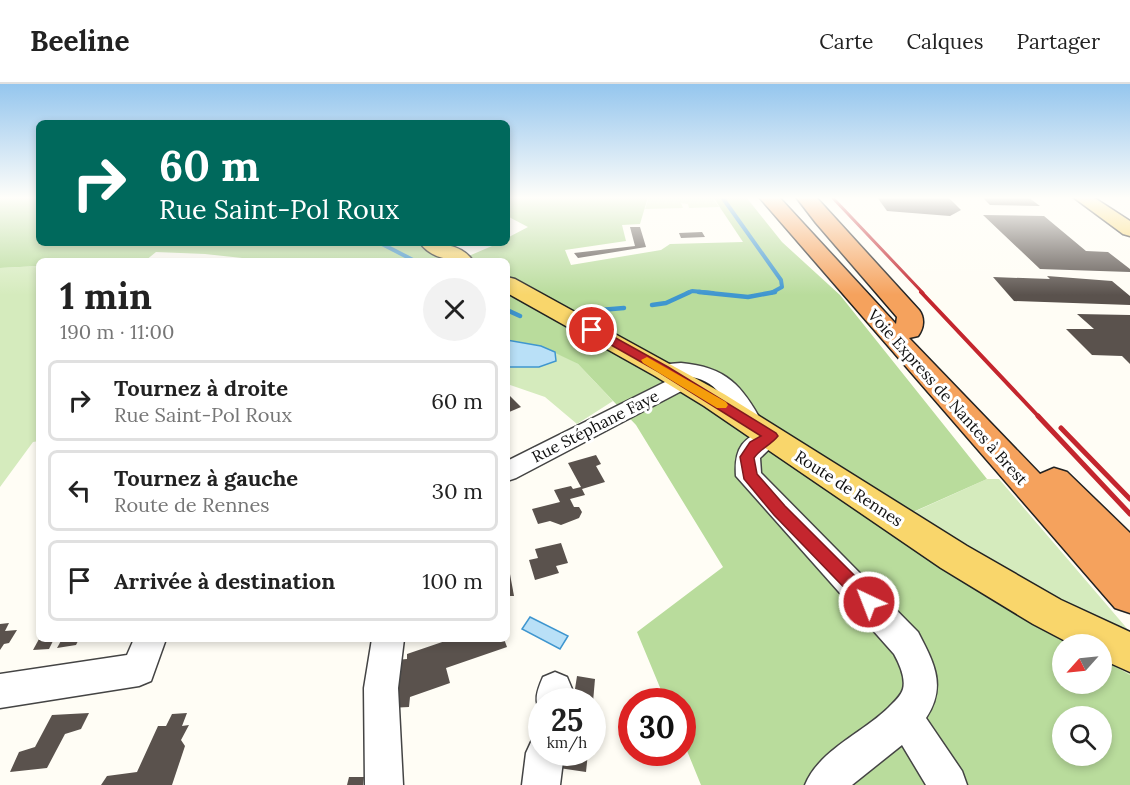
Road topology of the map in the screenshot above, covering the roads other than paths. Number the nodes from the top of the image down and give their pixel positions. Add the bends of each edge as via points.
1 (798, 230) edge
2 (816, 230) edge
3 (833, 230) edge
4 (436, 246) edge
5 (458, 258) edge
6 (510, 286) edge
7 (909, 330) junction
8 (673, 376) junction
9 (761, 430) junction
10 (510, 470) edge
11 (1130, 559) edge
12 (1130, 595) edge
13 (149, 642) edge
14 (388, 642) edge
15 (1130, 653) edge
16 (0, 691) edge
17 (906, 718) junction
18 (543, 766) edge
19 (384, 785) edge
20 (541, 785) edge
21 (824, 785) edge
22 (948, 785) edge

1 - 12 highway, Voie Express de Nantes à Brest
2 - 7 highway, Voie Express de Nantes à Brest
3 - 7 highway via 910,316
4 - 5 main road
6 - 8 main road, Route de Rennes
7 - 11 highway, Voie Express de Nantes à Brest
8 - 9 main road, Route de Rennes
8 - 10 street, Rue Stéphane Faye
9 - 15 main road, Route de Rennes via 954,557 1047,612
9 - 17 street via 747,457 749,476 906,643 918,666 921,690
13 - 16 street via 139,670
14 - 19 street via 381,687
17 - 21 street
17 - 22 street
18 - 20 street

